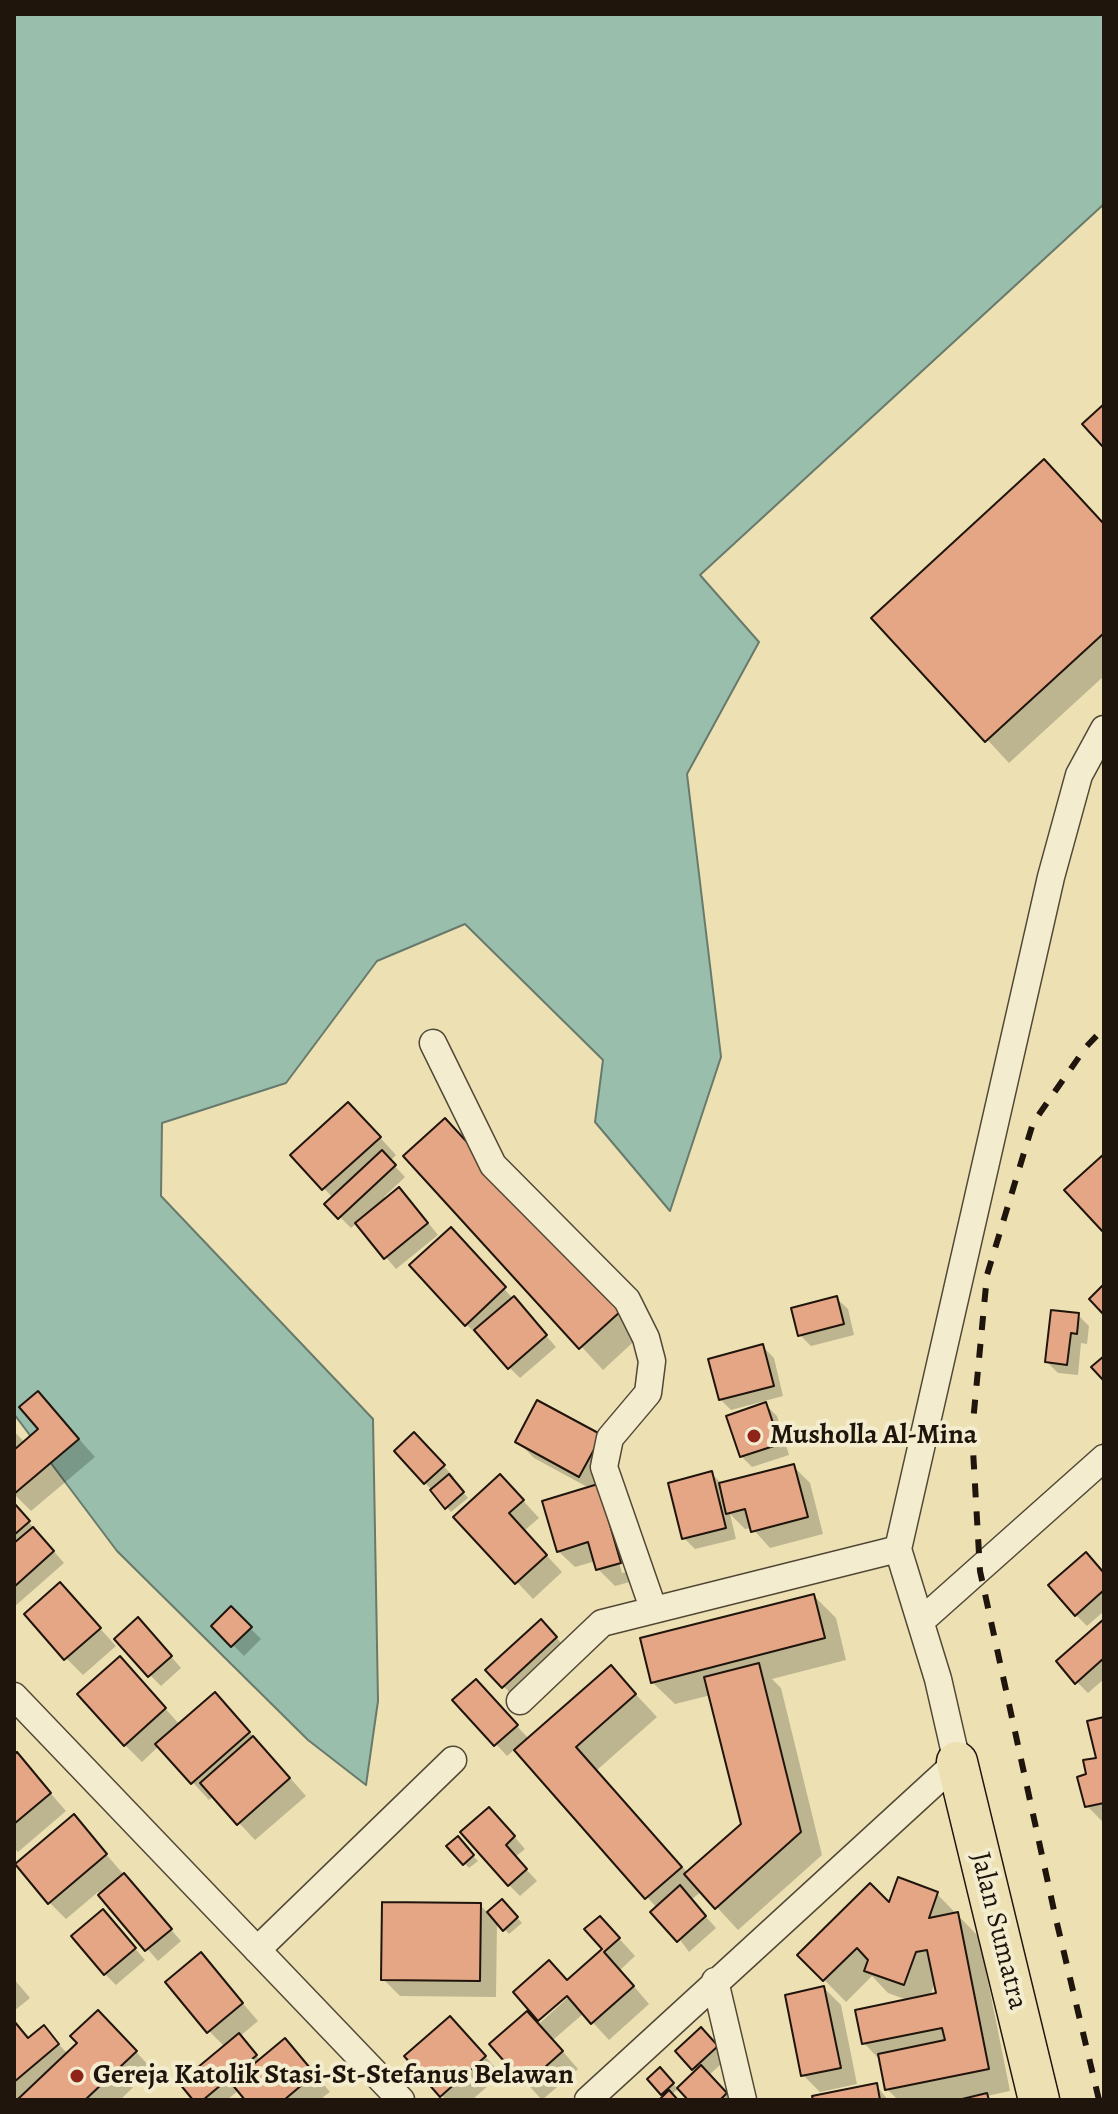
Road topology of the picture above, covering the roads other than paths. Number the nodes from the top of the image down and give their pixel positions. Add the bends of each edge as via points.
1 (1104, 729) edge
2 (433, 1043) dead end
3 (1104, 1458) edge
4 (898, 1549) junction
5 (653, 1608) junction
6 (921, 1621) junction
7 (14, 1696) edge
8 (520, 1701) dead end
9 (453, 1760) dead end
10 (957, 1762) junction
11 (257, 1950) junction
12 (715, 1981) junction
13 (401, 2100) edge
14 (588, 2100) edge
15 (743, 2100) edge
16 (1039, 2100) edge

1 - 4 street via 1079,775 1051,877
2 - 5 street via 493,1165 627,1300 646,1338 652,1361 648,1393 610,1438 604,1467
3 - 6 street
4 - 5 street
4 - 6 street
5 - 8 street via 602,1623
6 - 10 street
7 - 11 street
9 - 11 street
10 - 12 street
10 - 16 highway, Jalan Sumatra
11 - 13 street
12 - 14 street
12 - 15 street

